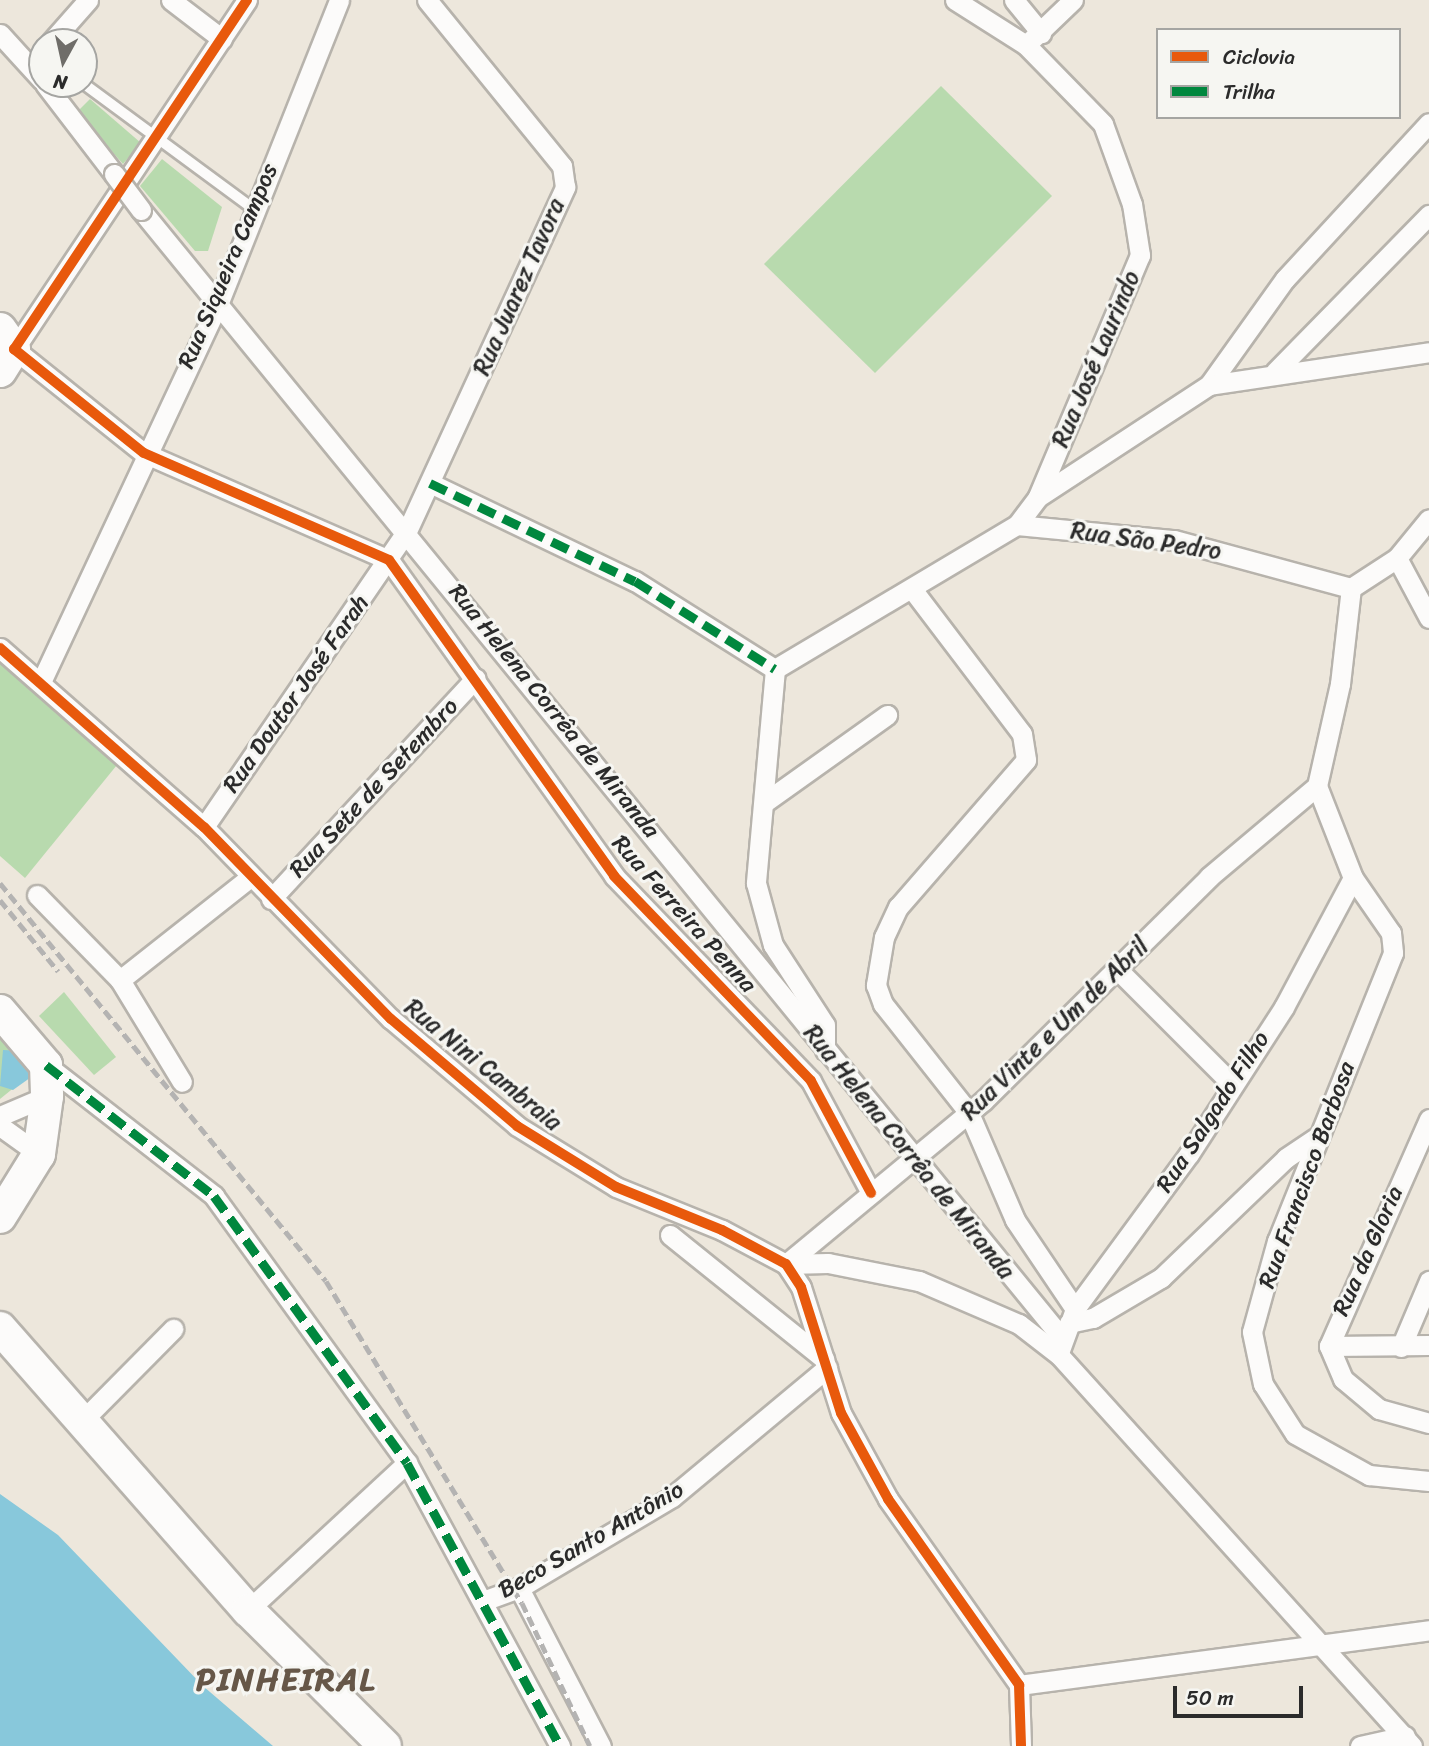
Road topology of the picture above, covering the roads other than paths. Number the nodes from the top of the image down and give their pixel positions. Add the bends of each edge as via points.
1 (88, 0) edge
2 (171, 0) edge
3 (247, 0) edge
4 (339, 0) edge
5 (427, 0) edge
6 (955, 0) edge
7 (1014, 0) edge
8 (1073, 0) edge
9 (63, 28) edge
10 (0, 34) edge
11 (222, 39) junction
12 (1033, 39) junction
13 (28, 60) edge
14 (98, 94) edge
15 (62, 98) edge
16 (1429, 123) edge
17 (155, 136) junction
18 (252, 208) junction
19 (1429, 215) edge
20 (219, 302) junction
21 (5, 350) edge
22 (1429, 352) edge
23 (1275, 372) junction
24 (1209, 385) junction
25 (144, 453) junction
26 (430, 483) junction
27 (1038, 497) junction
28 (1429, 519) edge
29 (1017, 525) junction
30 (407, 531) junction
31 (1397, 558) junction
32 (389, 561) junction
33 (1351, 587) junction
34 (912, 589) junction
35 (1429, 618) edge
36 (0, 648) edge
37 (775, 669) junction
38 (476, 678) junction
39 (41, 682) junction
40 (887, 715) dead end
41 (1317, 786) junction
42 (765, 802) junction
43 (204, 827) junction
44 (248, 878) junction
45 (1353, 878) junction
46 (37, 895) dead end
47 (271, 899) junction
48 (1118, 971) junction
49 (120, 980) junction
50 (0, 1012) edge
51 (825, 1050) junction
52 (47, 1080) junction
53 (182, 1082) dead end
54 (1233, 1085) junction
55 (969, 1113) junction
56 (0, 1116) edge
57 (1429, 1119) edge
58 (0, 1126) edge
59 (1316, 1138) junction
60 (39, 1154) junction
61 (911, 1157) junction
62 (871, 1193) junction
63 (0, 1217) edge
64 (670, 1235) dead end
65 (786, 1264) junction
66 (1429, 1281) edge
67 (0, 1328) edge
68 (173, 1329) dead end
69 (1066, 1331) junction
70 (1429, 1345) edge
71 (1329, 1346) junction
72 (1401, 1347) junction
73 (825, 1363) junction
74 (84, 1419) junction
75 (1429, 1423) edge
76 (407, 1463) junction
77 (1429, 1481) edge
78 (519, 1588) junction
79 (483, 1601) junction
80 (248, 1610) junction
81 (1429, 1630) edge
82 (1325, 1648) junction
83 (1019, 1685) junction
84 (1409, 1741) edge
85 (384, 1746) edge
86 (560, 1746) edge
87 (601, 1746) edge
88 (1021, 1746) edge
89 (1360, 1746) edge

1 - 9 street
2 - 11 street
3 - 11 street
4 - 18 street, Rua Siqueira Campos
5 - 26 street, Rua Juarez Tavora via 562,166 565,187
6 - 12 street
7 - 12 street, Rua José Laurindo
8 - 12 street
10 - 13 street, Rua Helena Corrêa de Miranda
11 - 17 street
12 - 27 street, Rua José Laurindo via 1103,124 1132,204 1140,255
14 - 17 lane
15 - 20 street, Rua Helena Corrêa de Miranda, bridge via 141,209
16 - 24 street via 1285,279
17 - 18 lane
17 - 21 street
18 - 20 street, Rua Siqueira Campos
19 - 23 street
20 - 25 street, Rua Siqueira Campos
20 - 30 street, Rua Helena Corrêa de Miranda
21 - 25 street
22 - 23 street
23 - 24 street
24 - 27 street
25 - 32 street
25 - 39 street, Rua Siqueira Campos
26 - 30 street, Rua Juarez Tavora
26 - 37 street via 635,582
27 - 29 street
28 - 31 street
29 - 33 street, Rua São Pedro via 1174,540
29 - 34 street
30 - 32 street, Rua Juarez Tavora
30 - 51 street, Rua Helena Corrêa de Miranda
31 - 33 street
31 - 35 street
32 - 38 street, Rua Ferreira Penna
32 - 43 street, Rua Doutor José Farah
33 - 41 street via 1340,684
34 - 37 street
34 - 55 street via 1022,734 1026,760 944,847 898,907 884,937 876,985 883,1004
36 - 39 street, Rua Nini Cambraia
37 - 42 street
38 - 47 street, Rua Sete de Setembro
38 - 62 street, Rua Ferreira Penna via 614,876 811,1081
39 - 43 street, Rua Nini Cambraia
40 - 42 street
41 - 45 street, Rua Francisco Barbosa
41 - 48 street, Rua Vinte e Um de Abril via 1209,877
42 - 51 street via 755,872 764,916 772,945 825,1025
43 - 44 street, Rua Nini Cambraia
44 - 47 street, Rua Nini Cambraia
44 - 49 street
45 - 54 street, Rua Salgado Filho
45 - 59 street, Rua Francisco Barbosa via 1391,933 1393,953
46 - 49 street
47 - 65 street, Rua Nini Cambraia via 391,1019 517,1126 616,1187 722,1230
48 - 54 street
48 - 55 street, Rua Vinte e Um de Abril
49 - 53 street
50 - 52 main road
51 - 61 street, Rua Helena Corrêa de Miranda
52 - 56 street
52 - 60 main road
52 - 76 street via 214,1196
54 - 69 street, Rua Salgado Filho
55 - 61 street, Rua Vinte e Um de Abril
55 - 69 street
57 - 71 street, Rua da Gloria
58 - 60 street
59 - 69 street via 1286,1158 1161,1278
59 - 77 street, Rua Francisco Barbosa via 1252,1332 1263,1384 1296,1434 1328,1457 1369,1475
60 - 63 main road
61 - 62 street, Rua Vinte e Um de Abril
61 - 69 street, Rua Helena Corrêa de Miranda
62 - 65 street, Rua Vinte e Um de Abril
64 - 73 street
65 - 69 street via 828,1263 919,1281 1019,1324
65 - 73 street via 801,1287
66 - 72 street
67 - 74 main road
68 - 74 street
69 - 82 street, Rua Helena Corrêa de Miranda
70 - 72 street
71 - 72 street
71 - 75 street via 1343,1379 1379,1409
73 - 78 street, Beco Santo Antônio via 672,1497
73 - 83 street via 841,1413 888,1499
74 - 80 main road
76 - 79 street
76 - 80 street
78 - 79 street, Beco Santo Antônio
78 - 87 street
79 - 86 street
80 - 85 main road
81 - 82 street
82 - 83 street
82 - 84 street, Rua Helena Corrêa de Miranda
83 - 88 street
84 - 89 street

